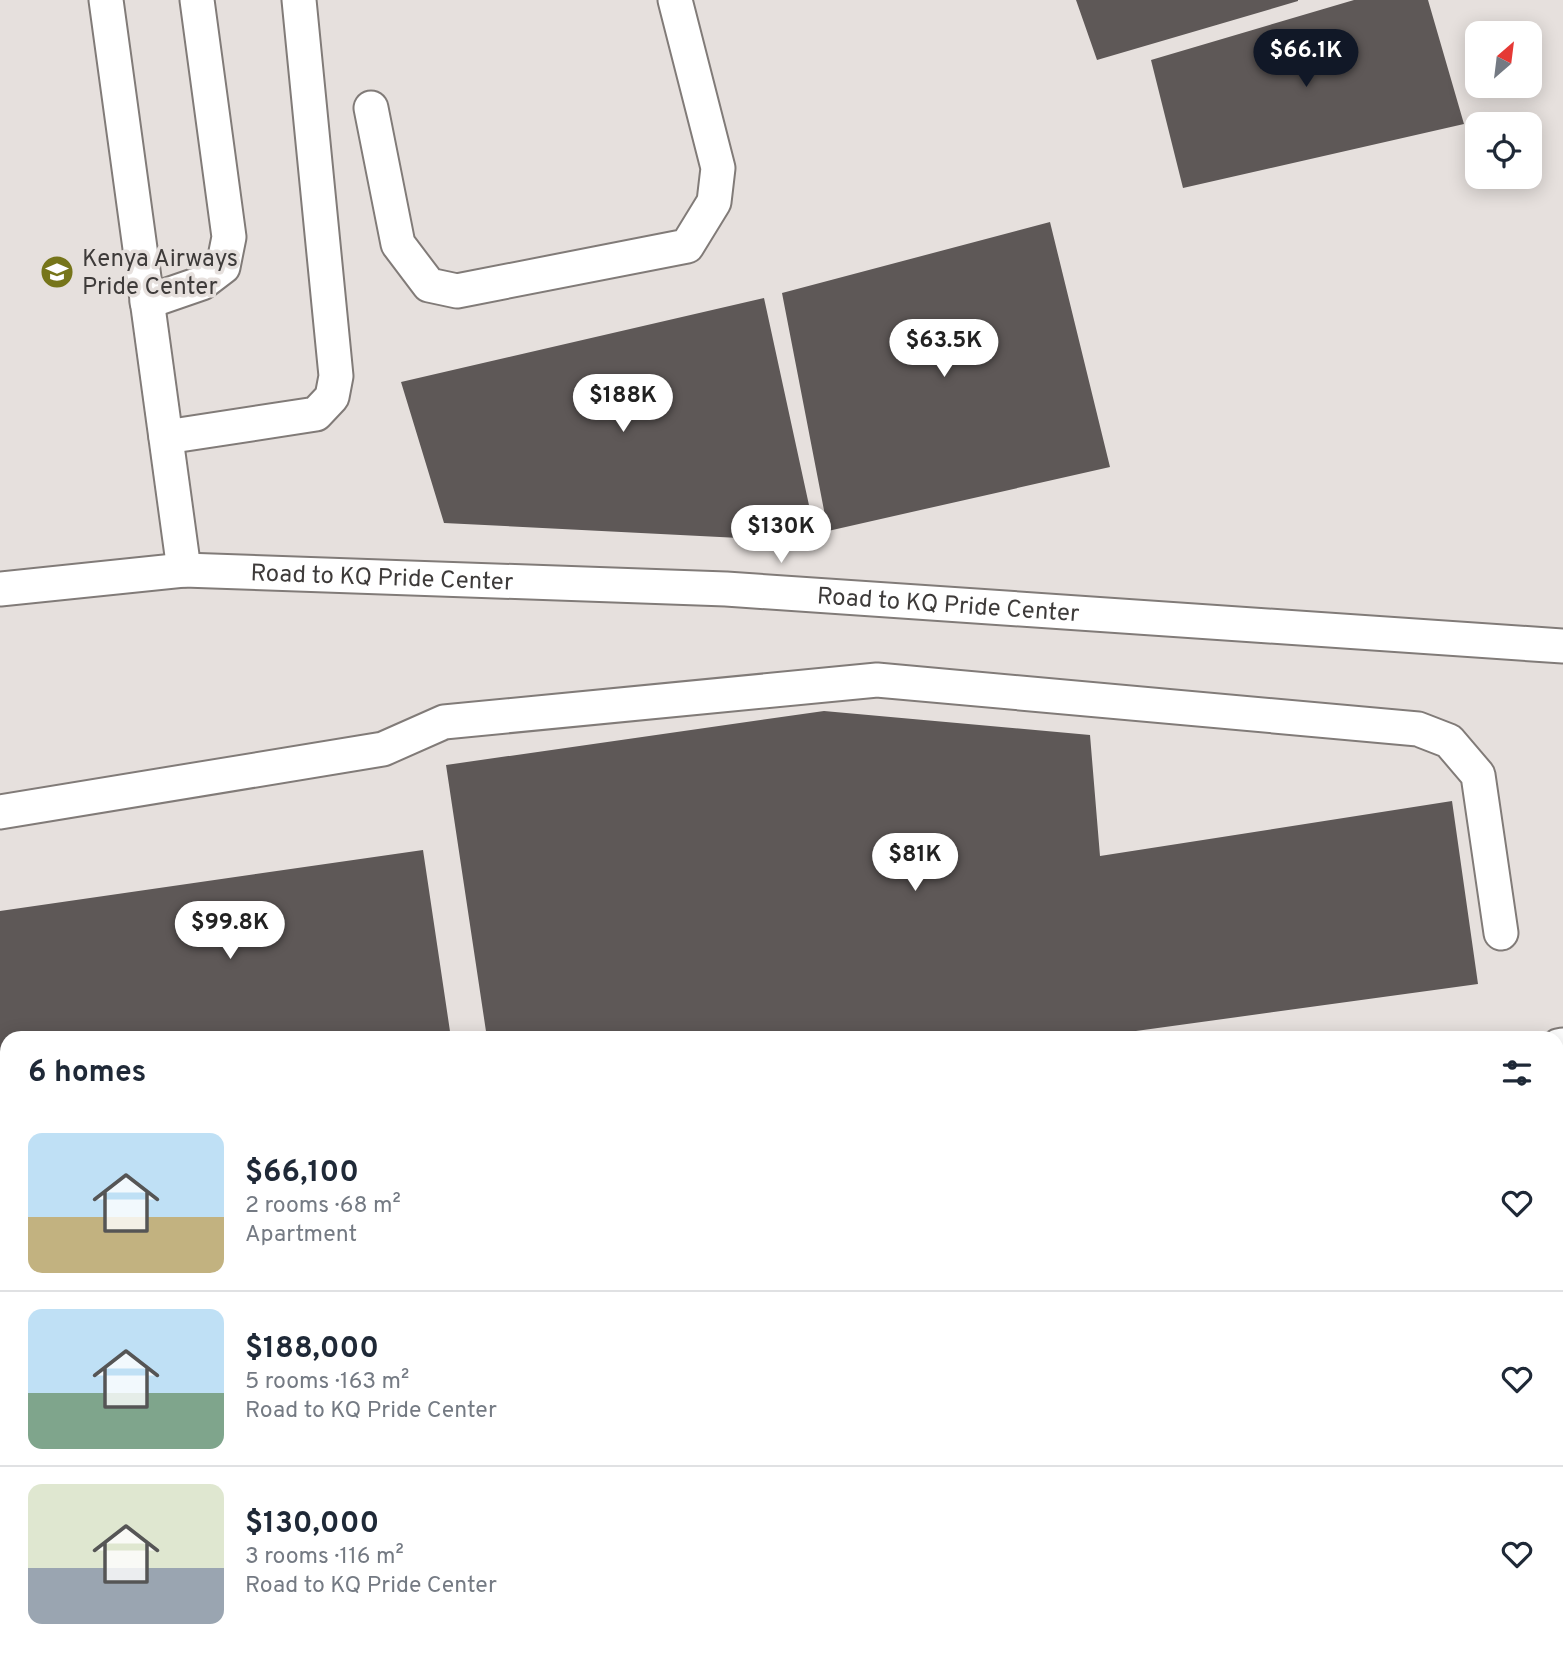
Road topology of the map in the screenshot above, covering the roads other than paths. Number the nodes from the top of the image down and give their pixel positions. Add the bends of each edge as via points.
1 (106, 0) edge
2 (197, 0) edge
3 (299, 0) edge
4 (675, 0) edge
5 (371, 107) dead end
6 (147, 302) junction
7 (166, 437) junction
8 (184, 570) junction
9 (0, 589) edge
10 (1563, 646) edge
11 (0, 812) edge
12 (1501, 933) dead end

1 - 6 street
2 - 6 street via 229,237 223,267 202,283
3 - 7 street via 336,376 332,397 316,414
4 - 5 street via 718,167 714,202 687,246 457,291 429,285 398,244
6 - 7 street
7 - 8 street
8 - 9 street, Road to KQ Pride Center
8 - 10 street, Road to KQ Pride Center via 726,589
11 - 12 street via 383,749 444,722 877,680 1418,729 1449,741 1478,775

